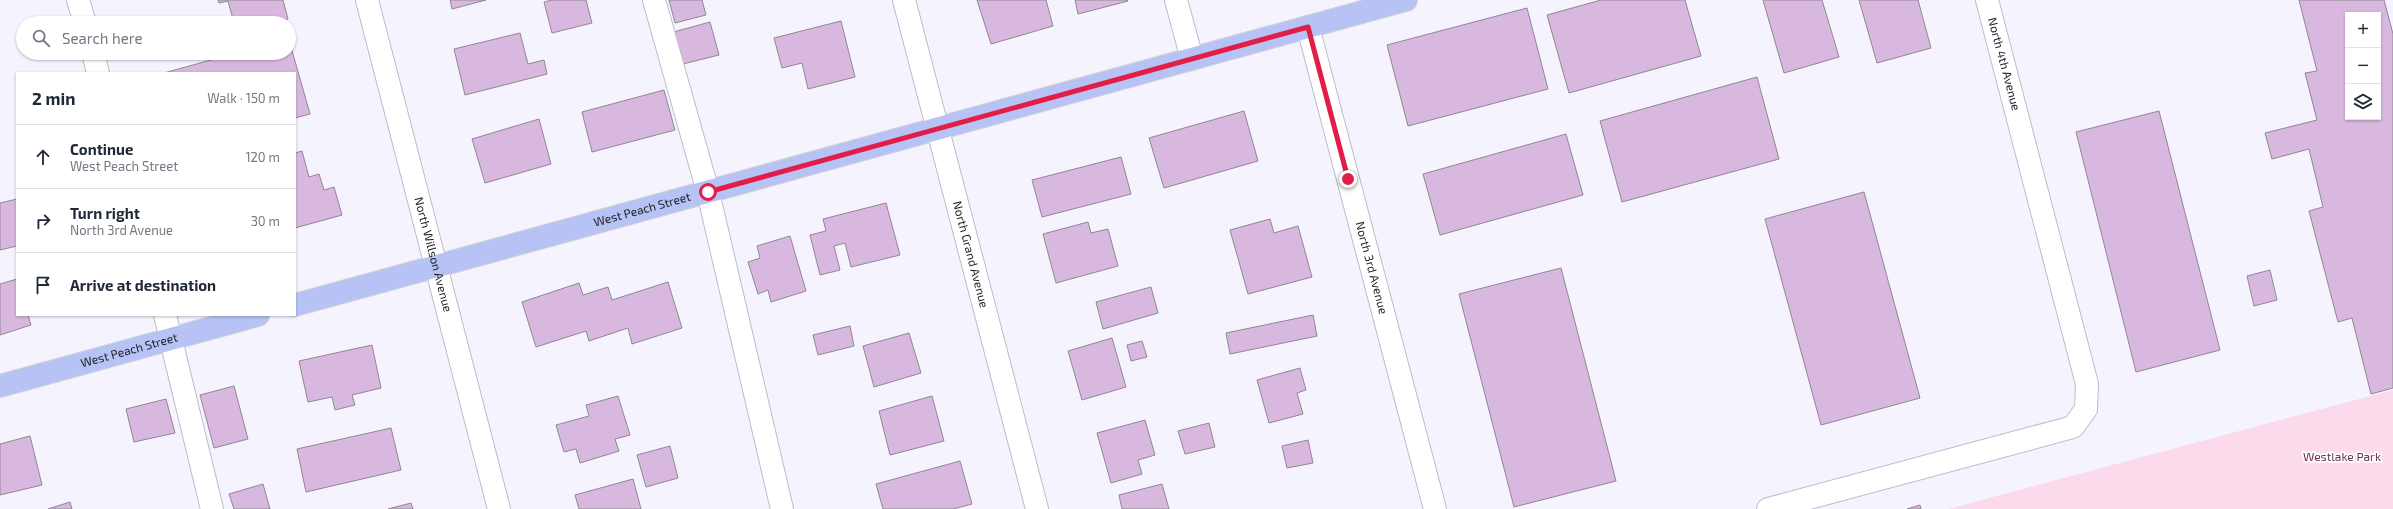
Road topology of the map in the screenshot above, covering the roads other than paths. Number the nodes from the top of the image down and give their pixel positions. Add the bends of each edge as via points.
1 (78, 0) edge
2 (367, 0) edge
3 (654, 0) edge
4 (904, 0) edge
5 (1176, 0) edge
6 (1406, 0) edge
7 (1986, 0) edge
8 (82, 16) edge
9 (1308, 27) junction
10 (1192, 59) junction
11 (95, 60) edge
12 (98, 72) edge
13 (938, 128) junction
14 (708, 192) junction
15 (436, 266) junction
16 (296, 305) edge
17 (165, 316) edge
18 (254, 316) edge
19 (172, 339) junction
20 (0, 386) edge
21 (212, 509) edge
22 (499, 509) edge
23 (782, 509) edge
24 (1037, 509) edge
25 (1435, 509) edge
26 (1768, 509) edge

1 - 8 street
2 - 15 street, North Willson Avenue
3 - 14 street
4 - 13 street, North Grand Avenue
5 - 10 street
6 - 9 main road, West Peach Street
7 - 26 street, North 4th Avenue via 2088,384 2086,409 2073,427
9 - 10 main road, West Peach Street
9 - 25 street, North 3rd Avenue
10 - 13 main road, West Peach Street
11 - 12 street
13 - 14 main road, West Peach Street
13 - 24 street, North Grand Avenue
14 - 15 main road, West Peach Street
14 - 23 street
15 - 16 main road, West Peach Street
15 - 22 street, North Willson Avenue
17 - 19 street
18 - 19 main road, West Peach Street
19 - 20 main road, West Peach Street
19 - 21 street

